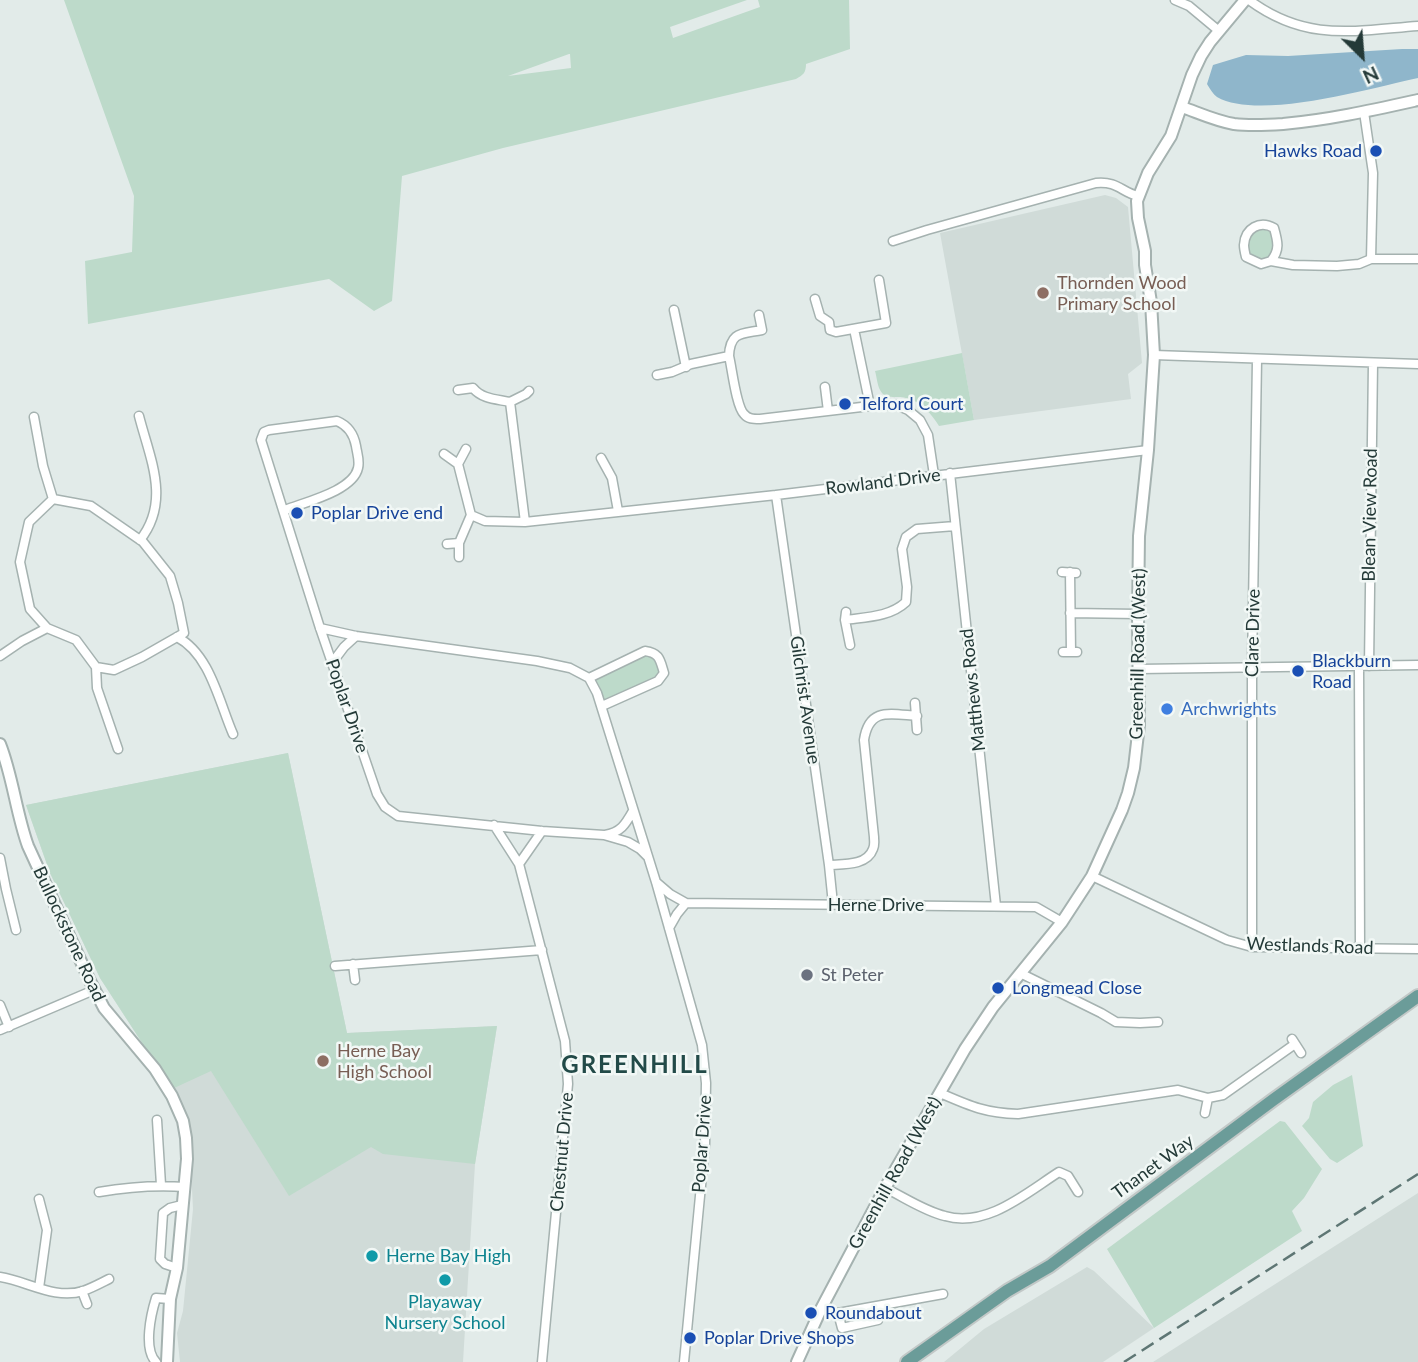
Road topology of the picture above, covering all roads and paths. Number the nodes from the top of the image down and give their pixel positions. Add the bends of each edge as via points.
1 (1175, 0) edge
2 (1247, 0) edge
3 (1418, 26) edge
4 (1219, 31) junction
5 (1418, 100) edge
6 (1182, 107) junction
7 (1364, 112) junction
8 (1138, 196) junction
9 (893, 241) dead end
10 (1418, 258) edge
11 (1371, 259) junction
12 (1271, 261) junction
13 (879, 280) dead end
14 (815, 299) dead end
15 (674, 310) dead end
16 (759, 314) dead end
17 (854, 330) junction
18 (1154, 355) junction
19 (729, 356) junction
20 (1256, 360) junction
21 (1374, 363) junction
22 (1418, 365) edge
23 (686, 367) junction
24 (657, 375) dead end
25 (825, 387) dead end
26 (458, 390) dead end
27 (529, 391) dead end
28 (510, 402) junction
29 (870, 406) junction
30 (828, 411) junction
31 (139, 416) dead end
32 (34, 417) dead end
33 (467, 449) dead end
34 (1148, 450) junction
35 (444, 454) dead end
36 (601, 458) dead end
37 (458, 464) junction
38 (950, 473) junction
39 (934, 475) junction
40 (776, 495) junction
41 (53, 499) junction
42 (285, 510) junction
43 (618, 511) junction
44 (471, 515) junction
45 (525, 522) junction
46 (955, 526) junction
47 (140, 540) junction
48 (459, 543) junction
49 (447, 544) dead end
50 (459, 557) dead end
51 (1069, 572) dead end
52 (1070, 613) junction
53 (1138, 614) junction
54 (47, 628) junction
55 (320, 628) junction
56 (356, 636) junction
57 (177, 637) junction
58 (850, 645) dead end
59 (1070, 652) dead end
60 (0, 656) edge
61 (332, 663) junction
62 (1418, 665) edge
63 (1364, 666) junction
64 (96, 667) junction
65 (1252, 667) junction
66 (1139, 669) junction
67 (589, 678) junction
68 (915, 704) dead end
69 (602, 706) junction
70 (917, 716) junction
71 (917, 730) dead end
72 (233, 734) dead end
73 (0, 744) edge
74 (118, 749) dead end
75 (633, 811) junction
76 (494, 825) junction
77 (542, 831) junction
78 (604, 835) junction
79 (0, 858) edge
80 (649, 859) junction
81 (519, 864) junction
82 (829, 865) junction
83 (1092, 876) junction
84 (656, 883) junction
85 (686, 903) junction
86 (833, 904) junction
87 (996, 906) junction
88 (1062, 922) junction
89 (669, 928) junction
90 (16, 930) dead end
91 (1252, 947) junction
92 (1360, 949) junction
93 (1418, 949) edge
94 (542, 950) junction
95 (353, 964) junction
96 (335, 966) dead end
97 (1020, 973) junction
98 (355, 980) dead end
99 (94, 990) junction
100 (1418, 996) edge
101 (0, 1005) edge
102 (1158, 1022) dead end
103 (4, 1028) edge
104 (1301, 1052) dead end
105 (940, 1093) junction
106 (1208, 1098) junction
107 (1205, 1113) dead end
108 (157, 1120) dead end
109 (161, 1185) junction
110 (185, 1187) junction
111 (885, 1188) junction
112 (99, 1192) dead end
113 (1078, 1192) dead end
114 (40, 1199) dead end
115 (182, 1205) junction
116 (177, 1268) junction
117 (0, 1277) edge
118 (109, 1279) dead end
119 (39, 1288) junction
120 (82, 1291) junction
121 (943, 1294) dead end
122 (170, 1300) junction
123 (87, 1304) dead end
124 (821, 1309) junction
125 (838, 1312) junction
126 (877, 1320) dead end
127 (156, 1362) edge
128 (167, 1362) edge
129 (542, 1362) edge
130 (684, 1362) edge
131 (797, 1362) edge
132 (907, 1362) edge

1 - 4 street
2 - 3 street via 1286,22 1312,29
2 - 4 street
4 - 6 street via 1201,55
5 - 7 street
6 - 7 street via 1247,125 1307,122
6 - 8 street
7 - 11 street via 1373,173
8 - 9 street via 1115,184 1096,183
8 - 18 street, Greenhill Road (West)
10 - 11 street
11 - 12 street via 1338,266
12 - 12 street via 1261,264 1246,257 1248,231 1256,225 1274,228 1277,254
13 - 17 street via 886,323
14 - 17 street via 830,330
15 - 23 street
16 - 19 street via 762,330 733,338
17 - 29 street
18 - 20 street
18 - 34 street, Greenhill Road (West)
19 - 23 street
19 - 30 street via 740,408 746,416
20 - 21 street
20 - 65 street, Clare Drive
21 - 22 street
21 - 63 street, Blean View Road
23 - 24 street
25 - 30 street
26 - 28 street via 473,388 484,397
27 - 28 street
28 - 45 street
29 - 30 street
29 - 39 street via 896,405 920,420 928,435
31 - 47 street via 156,494 155,513
32 - 41 street
33 - 37 street
34 - 38 street, Rowland Drive
34 - 53 street, Greenhill Road (West) via 1139,536
35 - 37 street
36 - 43 street via 612,478
37 - 44 street
38 - 39 street, Rowland Drive
38 - 46 street, Matthews Road
39 - 40 street, Rowland Drive
40 - 43 street, Rowland Drive
40 - 82 street, Gilchrist Avenue
41 - 47 street via 91,506
41 - 54 street via 29,522 20,562 30,609
42 - 42 street, Poplar Drive via 262,435 269,429 342,423 355,442 359,465 351,481
42 - 55 street, Poplar Drive
43 - 45 street, Rowland Drive
44 - 45 street, Rowland Drive via 485,521
44 - 48 street
46 - 58 street via 917,529 906,537 902,549 906,602 888,614 845,616
46 - 87 street, Matthews Road
47 - 57 street via 170,576 184,633
48 - 49 street
48 - 50 street
51 - 52 street
52 - 53 street
52 - 59 street
53 - 66 street, Greenhill Road (West)
54 - 60 street
54 - 64 street via 76,640
55 - 56 street
55 - 61 street, Poplar Drive
56 - 61 street
56 - 67 street via 537,661 570,668
57 - 64 street via 114,670
57 - 72 street via 196,652 206,668
61 - 76 street, Poplar Drive via 385,807 398,816
62 - 63 street
63 - 65 street
63 - 92 street, Blean View Road
64 - 74 street via 97,688
65 - 66 street
65 - 91 street, Clare Drive
66 - 83 street, Greenhill Road (West) via 1135,768
67 - 69 street
67 - 69 street via 645,651 659,657 664,673 658,681
68 - 70 street
69 - 75 street
70 - 71 street
70 - 82 street via 876,716 866,726 873,849 858,862
73 - 99 street, Bullockstone Road via 28,846
75 - 78 street via 622,828
75 - 80 street
76 - 77 street, Poplar Drive
76 - 81 street, Chestnut Drive
77 - 78 street, Poplar Drive
77 - 81 street
78 - 80 street, Poplar Drive via 628,842
79 - 90 street
80 - 84 street, Poplar Drive
81 - 94 street, Chestnut Drive
82 - 86 street, Gilchrist Avenue
83 - 88 street, Greenhill Road (West)
83 - 91 street, Westlands Road via 1227,940
84 - 85 street
84 - 89 street, Poplar Drive
85 - 86 street, Herne Drive
85 - 89 street
86 - 87 street, Herne Drive
87 - 88 street, Herne Drive via 1036,907
88 - 97 street, Greenhill Road (West)
89 - 130 street, Poplar Drive via 702,1045 706,1083 705,1144
91 - 92 street, Westlands Road
92 - 93 street, Westlands Road
94 - 95 street
94 - 129 street, Chestnut Drive via 565,1041 568,1084
95 - 96 street
95 - 98 street
97 - 102 street via 1116,1021 1140,1026
97 - 105 street, Greenhill Road (West) via 982,1021
99 - 103 street
99 - 110 street, Bullockstone Road via 172,1096 186,1138
100 - 132 main road, Thanet Way via 1050,1265
101 - 103 street
104 - 106 street via 1294,1042 1223,1095
105 - 106 street via 973,1107 1009,1114 1178,1090
105 - 111 street, Greenhill Road (West)
106 - 107 street
108 - 109 street
109 - 110 street
109 - 112 street
110 - 115 street, Bullockstone Road
111 - 113 street via 944,1216 965,1220 1007,1204 1059,1172 1068,1176
111 - 124 street, Greenhill Road (West)
114 - 119 street via 47,1230
115 - 116 street, Bullockstone Road
115 - 116 street via 163,1213 160,1259
116 - 122 street, Bullockstone Road
117 - 119 street
118 - 120 street
119 - 120 street
120 - 123 street
121 - 125 street
122 - 127 street via 156,1298 152,1311 149,1346
122 - 128 street, Bullockstone Road
124 - 125 street
124 - 131 street, Greenhill Road (West)
125 - 126 street via 842,1328

